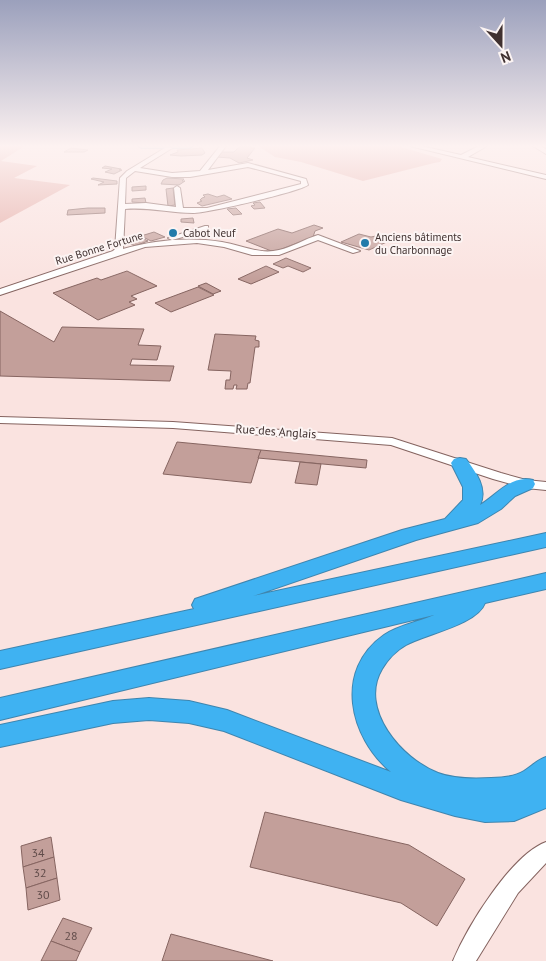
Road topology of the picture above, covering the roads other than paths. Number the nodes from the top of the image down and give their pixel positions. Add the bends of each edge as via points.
1 (122, 191) edge
2 (177, 191) edge
3 (282, 191) edge
4 (121, 207) junction
5 (180, 210) junction
6 (205, 228) dead end
7 (146, 245) junction
8 (356, 251) dead end
9 (116, 253) junction
10 (0, 292) edge
11 (0, 420) edge
12 (460, 463) junction
13 (526, 484) junction
14 (546, 486) edge
15 (450, 523) junction
16 (546, 540) edge
17 (546, 581) edge
18 (489, 595) junction
19 (146, 628) junction
20 (0, 660) edge
21 (2, 709) edge
22 (0, 736) edge
23 (546, 769) edge
24 (546, 795) edge
25 (546, 852) edge
26 (464, 961) edge

1 - 4 street
2 - 5 street
3 - 5 street via 207,210
4 - 5 street via 146,205
4 - 9 street via 119,249
6 - 7 street, Rue Bonne Fortune
7 - 8 street via 197,241 252,253 279,253 318,237
7 - 9 street, Rue Bonne Fortune
9 - 10 street, Rue Bonne Fortune
11 - 12 street, Rue des Anglais via 173,425 331,436 392,442
12 - 13 street, Rue des Anglais
12 - 15 highway via 472,482 474,500 467,511
13 - 14 street, Rue des Anglais
13 - 15 highway via 508,492 494,505 471,518
15 - 19 highway via 224,598
16 - 19 highway
17 - 18 highway
18 - 21 highway
18 - 23 highway via 448,620 406,634 386,647 368,670 362,690 365,714 386,751 431,783 461,790 496,792 528,784
19 - 20 highway
22 - 24 highway via 113,712 149,709 189,712 227,721 401,788 455,803 485,809 514,808
25 - 26 street via 533,860 503,899

